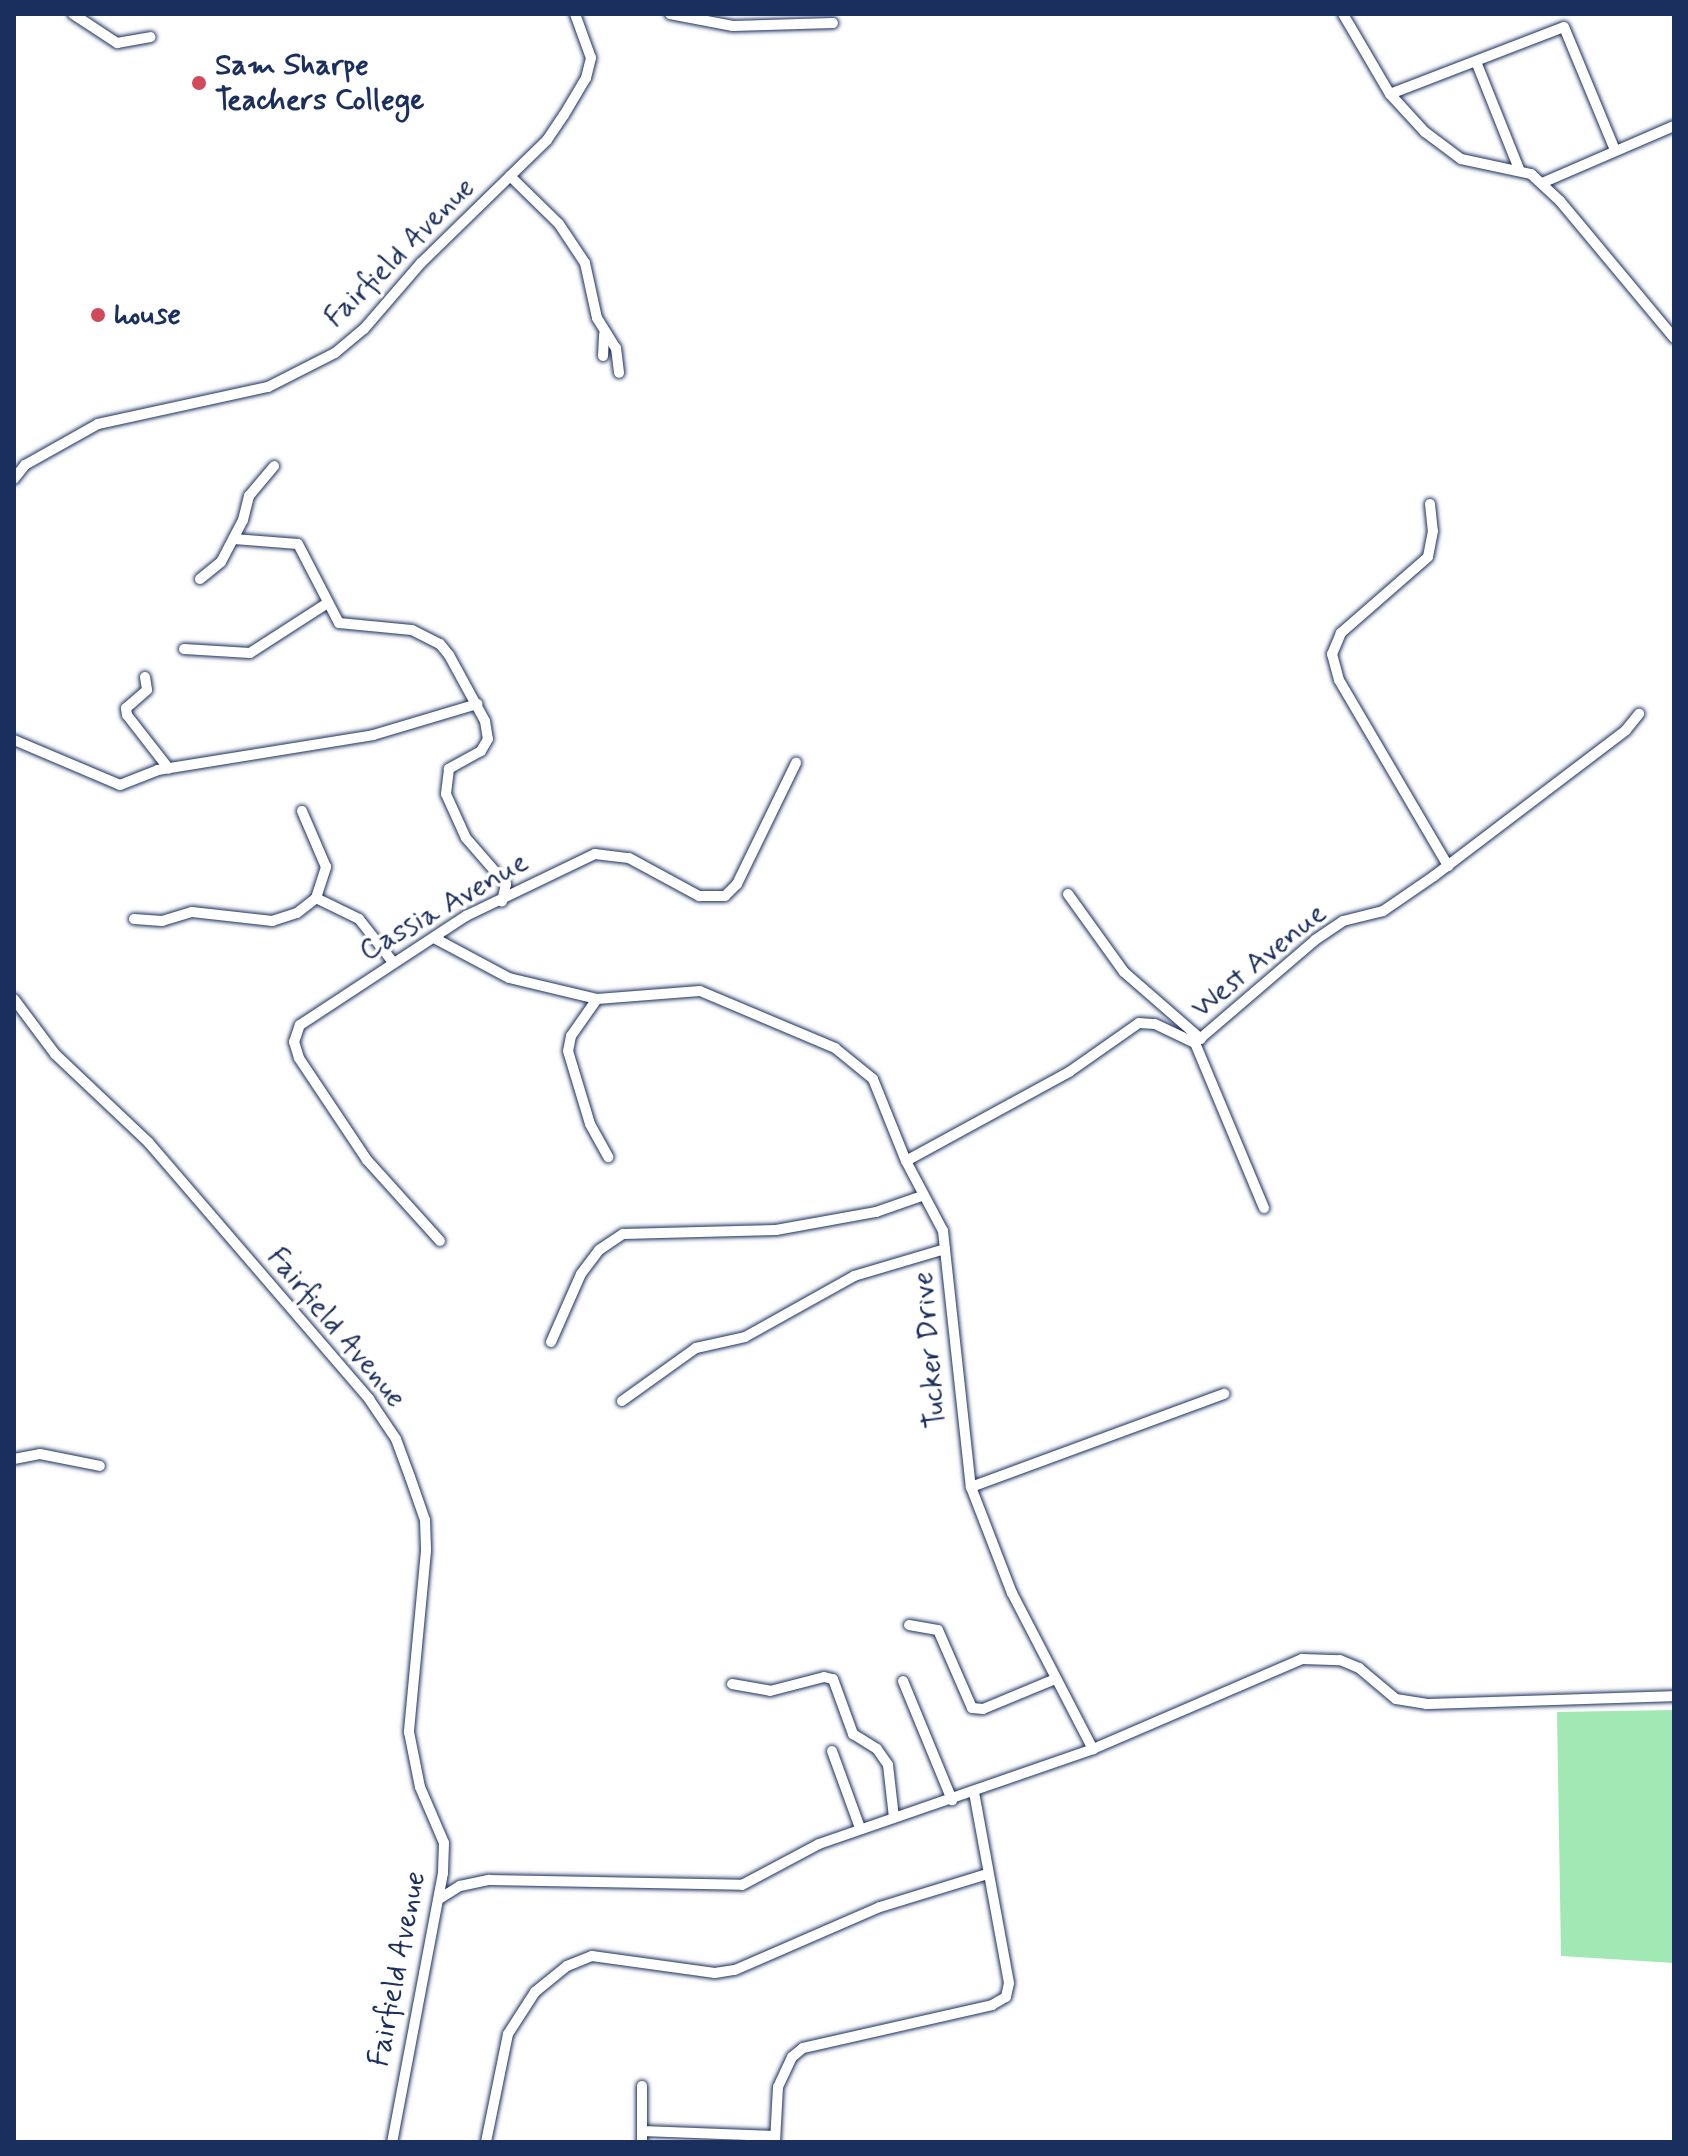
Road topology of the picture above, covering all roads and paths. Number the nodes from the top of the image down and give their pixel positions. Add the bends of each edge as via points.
1 (73, 14) edge
2 (575, 14) edge
3 (670, 14) edge
4 (1343, 14) edge
5 (833, 23) dead end
6 (150, 37) dead end
7 (1477, 64) junction
8 (1390, 94) junction
9 (1674, 126) edge
10 (1615, 150) junction
11 (1519, 169) junction
12 (510, 176) junction
13 (1542, 183) junction
14 (604, 334) junction
15 (1674, 338) edge
16 (603, 356) dead end
17 (619, 373) dead end
18 (274, 466) dead end
19 (14, 479) edge
20 (1430, 504) dead end
21 (234, 539) junction
22 (200, 579) dead end
23 (326, 604) junction
24 (184, 649) dead end
25 (145, 677) dead end
26 (477, 704) junction
27 (1639, 714) dead end
28 (14, 740) edge
29 (796, 763) dead end
30 (169, 769) junction
31 (302, 811) dead end
32 (1448, 866) junction
33 (1068, 894) dead end
34 (316, 898) junction
35 (502, 902) junction
36 (134, 919) dead end
37 (436, 939) junction
38 (392, 961) junction
39 (14, 999) edge
40 (597, 999) junction
41 (1198, 1041) junction
42 (608, 1157) dead end
43 (906, 1161) junction
44 (922, 1196) junction
45 (1264, 1208) dead end
46 (440, 1241) dead end
47 (945, 1249) junction
48 (551, 1342) dead end
49 (1224, 1394) dead end
50 (622, 1401) dead end
51 (14, 1459) edge
52 (100, 1466) dead end
53 (971, 1487) junction
54 (909, 1625) dead end
55 (1055, 1679) junction
56 (903, 1681) dead end
57 (732, 1684) dead end
58 (1674, 1696) edge
59 (1093, 1749) junction
60 (832, 1751) dead end
61 (974, 1793) junction
62 (952, 1800) junction
63 (894, 1818) junction
64 (860, 1828) junction
65 (987, 1874) junction
66 (439, 1899) junction
67 (642, 2086) dead end
68 (642, 2136) edge
69 (775, 2139) edge
70 (392, 2142) edge
71 (486, 2142) edge

1 - 6 street via 117,43
2 - 12 street, Fairfield Avenue via 591,58 586,78 547,140
3 - 5 street via 733,26
4 - 8 street
7 - 8 street
7 - 10 street via 1564,27
7 - 11 street
8 - 11 street via 1448,152 1474,163
9 - 10 street
10 - 13 street
11 - 13 street
12 - 14 street via 572,239 585,263
12 - 19 street, Fairfield Avenue via 335,353 268,387 98,424 25,465
13 - 15 street
14 - 16 street
14 - 17 street via 616,348
18 - 21 street via 249,496
20 - 32 street via 1433,531 1428,557 1341,633 1332,654 1339,680
21 - 22 street via 221,562
21 - 23 street via 298,544
23 - 24 street via 250,653
23 - 26 street via 339,623 390,624 440,644
25 - 30 street via 147,690 126,708 127,715
26 - 30 street via 373,735
26 - 35 street via 488,739 481,751 449,769 446,794 466,838 506,884
27 - 32 street, West Avenue via 1626,730
28 - 30 street via 120,785
29 - 35 street, Cassia Avenue via 737,884 725,896 699,896 613,853 595,854
31 - 34 street via 325,859
32 - 41 street, West Avenue via 1383,911 1343,921 1315,940
33 - 41 street via 1124,972
34 - 36 street via 297,913 272,921 192,912 162,921
34 - 38 street via 359,919
35 - 37 street, Cassia Avenue via 466,916
37 - 38 street, Cassia Avenue
37 - 40 street, Tucker Drive via 509,978
38 - 46 street, Cassia Avenue via 300,1025 295,1050 367,1160
39 - 66 street, Fairfield Avenue via 75,1076 168,1164 369,1399 396,1439 425,1520 409,1732 420,1787 444,1843
40 - 42 street via 571,1036 568,1051 590,1124
40 - 43 street, Tucker Drive via 700,991 835,1048 861,1067 881,1092
41 - 43 street, West Avenue via 1139,1023 1069,1072
41 - 45 street
43 - 44 street, Tucker Drive
44 - 47 street, Tucker Drive via 939,1221
44 - 48 street via 876,1212 776,1230 623,1234 599,1250 581,1274
47 - 50 street via 854,1276 745,1337 696,1348
47 - 53 street, Tucker Drive
49 - 53 street
51 - 52 street via 40,1454
53 - 55 street, Tucker Drive via 990,1544
54 - 55 street via 938,1630 972,1708 983,1709
55 - 59 street, Tucker Drive
56 - 62 street
57 - 63 street via 770,1691 833,1679 853,1734 886,1760
58 - 59 street via 1426,1704 1396,1699 1359,1668 1340,1660 1302,1659
59 - 61 street
60 - 64 street
61 - 62 street
61 - 65 street
62 - 63 street
63 - 64 street
64 - 66 street via 742,1885 489,1880 460,1886
65 - 69 street via 1009,1983 1006,1997 992,2005 803,2048 792,2057 778,2087
65 - 71 street via 918,1893 735,1970 715,1973 592,1956 567,1966 535,1992 508,2034
66 - 70 street, Fairfield Avenue
67 - 68 street
68 - 69 street

